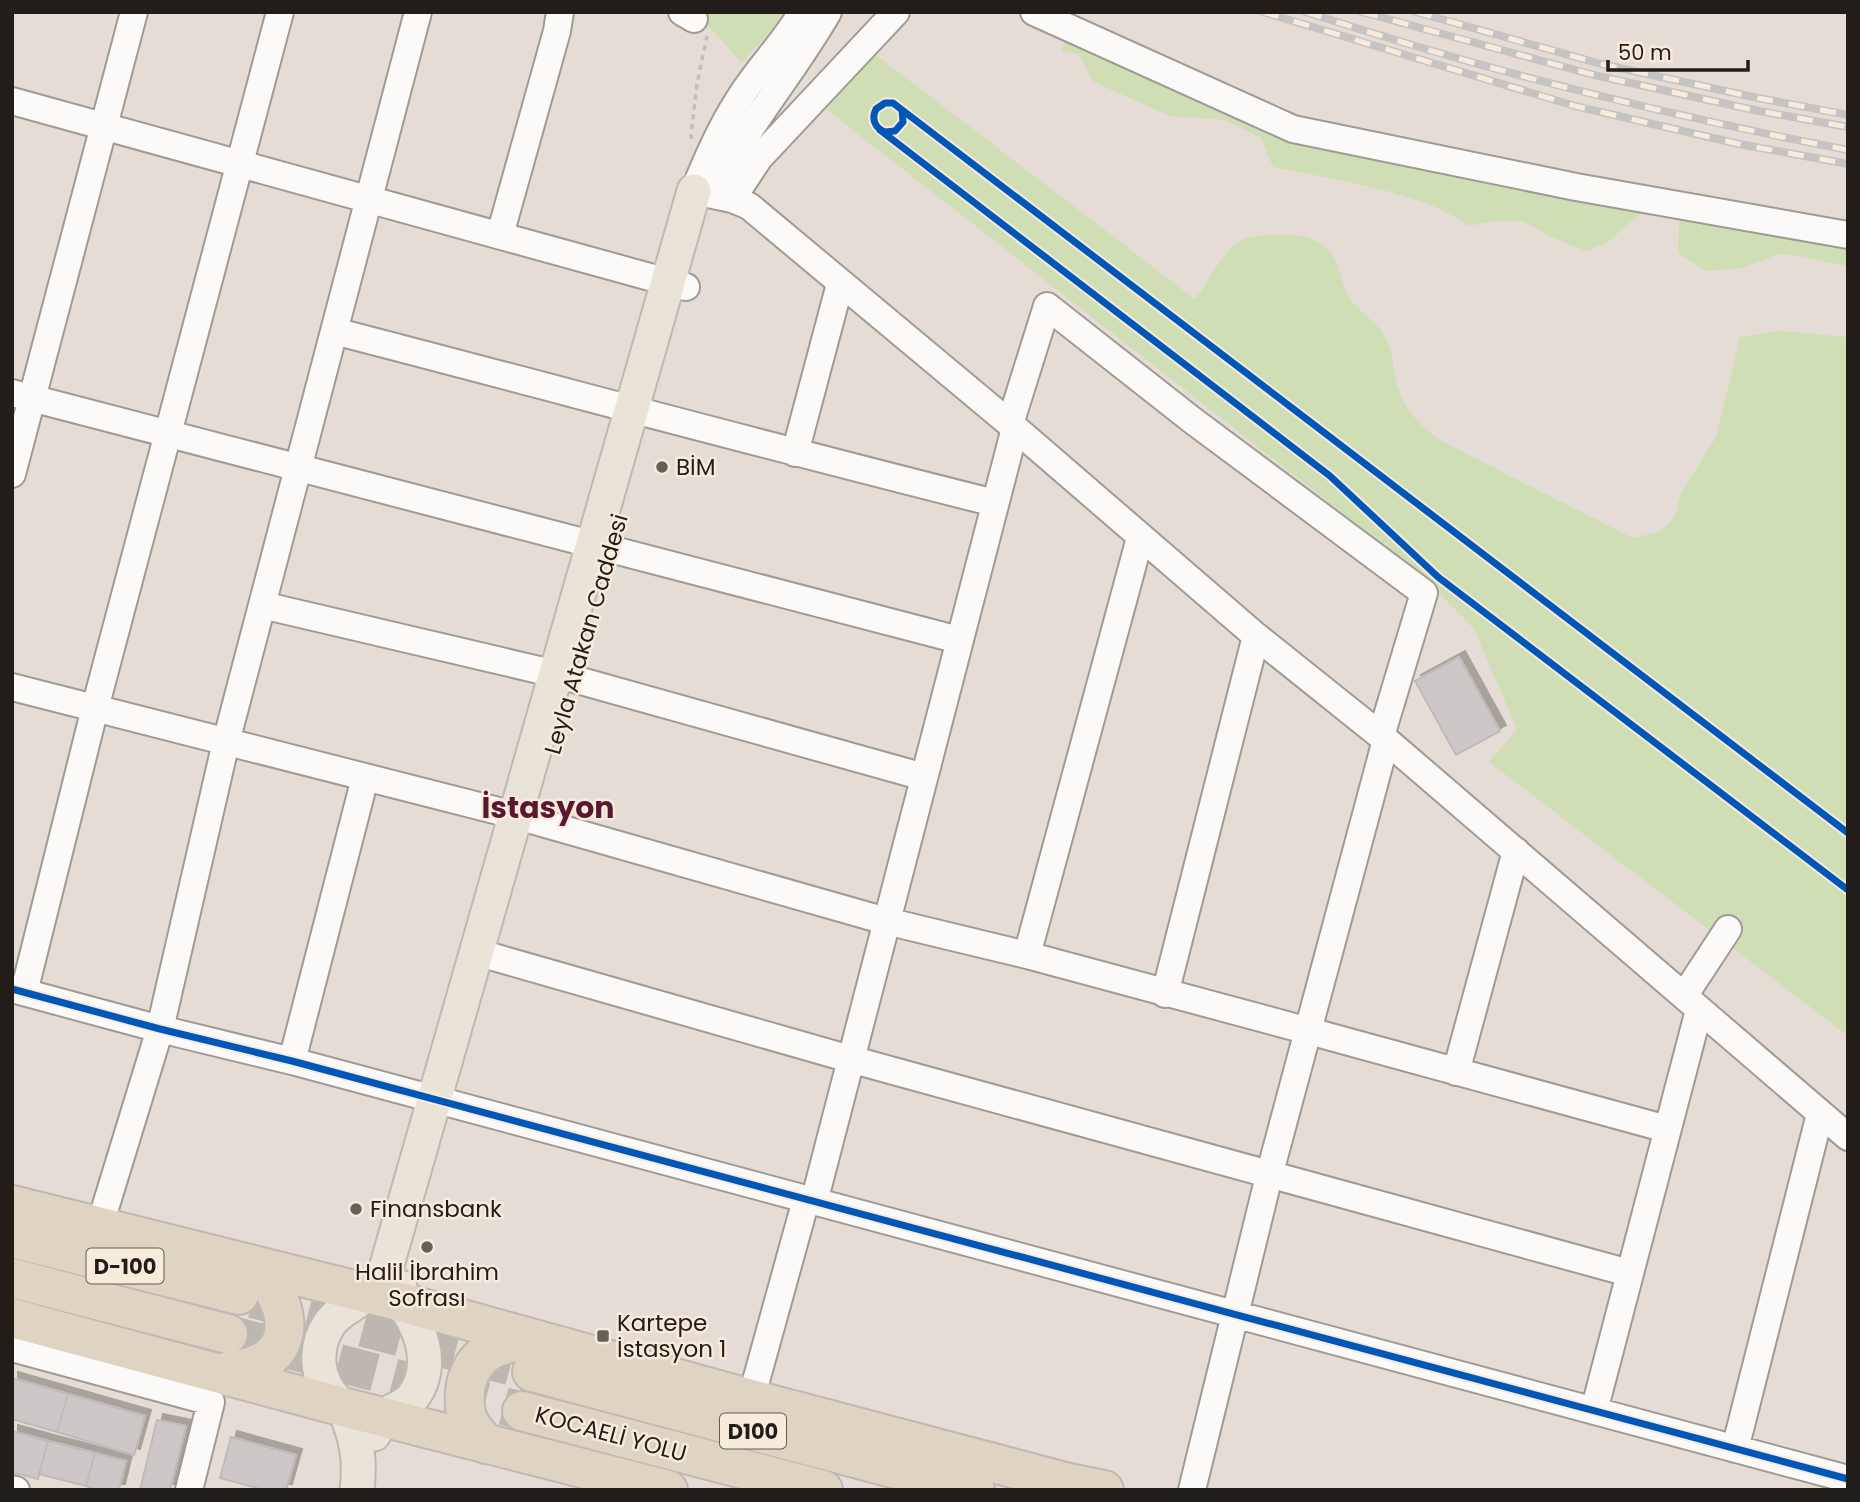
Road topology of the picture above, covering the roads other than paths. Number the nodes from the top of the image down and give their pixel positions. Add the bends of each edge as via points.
1 (134, 12) edge
2 (280, 12) edge
3 (418, 12) edge
4 (560, 12) edge
5 (802, 12) edge
6 (828, 12) edge
7 (896, 12) edge
8 (1034, 12) edge
9 (12, 101) edge
10 (105, 127) junction
11 (239, 163) junction
12 (711, 187) junction
13 (369, 199) junction
14 (500, 235) junction
15 (1848, 235) edge
16 (840, 284) junction
17 (677, 285) junction
18 (334, 331) junction
19 (22, 396) edge
20 (641, 410) junction
21 (1012, 426) junction
22 (167, 434) junction
23 (794, 453) junction
24 (298, 469) junction
25 (12, 474) edge
26 (995, 503) junction
27 (1140, 538) junction
28 (603, 546) junction
29 (262, 605) junction
30 (1256, 636) junction
31 (959, 640) junction
32 (565, 677) junction
33 (12, 687) edge
34 (94, 708) junction
35 (1384, 738) junction
36 (226, 742) junction
37 (924, 777) junction
38 (365, 778) junction
39 (522, 818) junction
40 (1516, 851) junction
41 (886, 921) junction
42 (1728, 929) dead end
43 (483, 954) junction
44 (1027, 956) junction
45 (18, 990) edge
46 (1165, 993) junction
47 (1691, 1003) junction
48 (160, 1029) junction
49 (1308, 1031) junction
50 (850, 1059) junction
51 (292, 1061) junction
52 (1456, 1072) junction
53 (440, 1102) junction
54 (1820, 1114) junction
55 (1667, 1129) junction
56 (1848, 1137) edge
57 (1269, 1176) junction
58 (810, 1201) junction
59 (12, 1205) edge
60 (99, 1228) junction
61 (12, 1238) edge
62 (223, 1258) junction
63 (1629, 1273) junction
64 (12, 1278) edge
65 (390, 1280) junction
66 (239, 1295) tunnel mouth
67 (1235, 1315) junction
68 (12, 1318) edge
69 (228, 1334) tunnel mouth
70 (12, 1348) edge
71 (533, 1356) junction
72 (220, 1373) junction
73 (751, 1399) junction
74 (343, 1407) junction
75 (522, 1411) tunnel mouth
76 (1594, 1411) junction
77 (383, 1417) junction
78 (486, 1444) junction
79 (1735, 1449) junction
80 (359, 1475) edge
81 (1848, 1479) edge
82 (1077, 1486) edge
83 (189, 1490) edge
84 (668, 1490) edge
85 (823, 1490) edge
86 (975, 1490) edge
87 (1104, 1490) edge
88 (1192, 1490) edge

1 - 10 street
2 - 11 street
3 - 13 street
4 - 14 street
5 - 12 street, Leyla Atakan Caddesi via 736,102
6 - 12 street, Leyla Atakan Caddesi
7 - 12 street via 759,158
8 - 15 street via 1293,129 1576,187
9 - 10 street
10 - 11 street
10 - 19 street
11 - 13 street
11 - 22 street
12 - 16 street via 749,206
12 - 17 main road, Leyla Atakan Caddesi
13 - 14 street
13 - 18 street
14 - 17 street
16 - 21 street
16 - 23 street
17 - 20 main road, Leyla Atakan Caddesi
18 - 20 street
18 - 24 street
19 - 22 street
19 - 25 street
20 - 23 street
20 - 28 main road, Leyla Atakan Caddesi
21 - 26 street
21 - 27 street
21 - 35 street via 1047,306 1424,593
22 - 24 street
22 - 34 street
23 - 26 street
24 - 28 street
24 - 29 street
26 - 31 street
27 - 30 street
27 - 44 street
28 - 31 street
28 - 32 main road, Leyla Atakan Caddesi
29 - 32 street
29 - 36 street
30 - 35 street
30 - 46 street
31 - 37 street
32 - 37 street
32 - 39 main road, Leyla Atakan Caddesi
33 - 34 street
34 - 36 street
34 - 45 street
35 - 40 street
35 - 49 street
36 - 38 street
36 - 48 street
37 - 41 street
38 - 39 street
38 - 51 street
39 - 41 street
39 - 43 main road, Leyla Atakan Caddesi
40 - 47 street
40 - 52 street
41 - 44 street
41 - 50 street
42 - 47 street
43 - 50 street
43 - 53 main road, Leyla Atakan Caddesi
44 - 46 street
45 - 48 street
46 - 49 street
47 - 54 street
47 - 55 street
48 - 51 street
48 - 60 street
49 - 52 street
49 - 57 street
50 - 57 street
50 - 58 street
51 - 53 street
52 - 55 street
53 - 58 street
53 - 65 main road, Leyla Atakan Caddesi
54 - 56 street
54 - 79 street
55 - 63 street
57 - 63 street
57 - 67 street
58 - 67 street
58 - 73 street
59 - 60 highway
60 - 62 highway
61 - 66 highway, D-100
62 - 65 highway via 310,1279
62 - 72 highway via 264,1278 281,1301 284,1329 273,1355 248,1368
63 - 76 street
64 - 69 highway, D-100
65 - 71 highway
65 - 74 main road via 340,1311 320,1342 321,1375
65 - 77 main road via 422,1339 425,1367 413,1397
67 - 76 street
67 - 88 street
68 - 72 highway
70 - 83 street via 211,1402
71 - 73 highway
71 - 78 highway via 509,1341 474,1363 465,1408 469,1422
71 - 86 highway, D100
72 - 74 highway
73 - 82 highway
74 - 77 highway
74 - 80 main road
75 - 85 highway, KOCAELİ YOLU / D100
76 - 79 street
77 - 78 highway
77 - 80 main road
78 - 84 highway
79 - 81 street
82 - 87 highway

